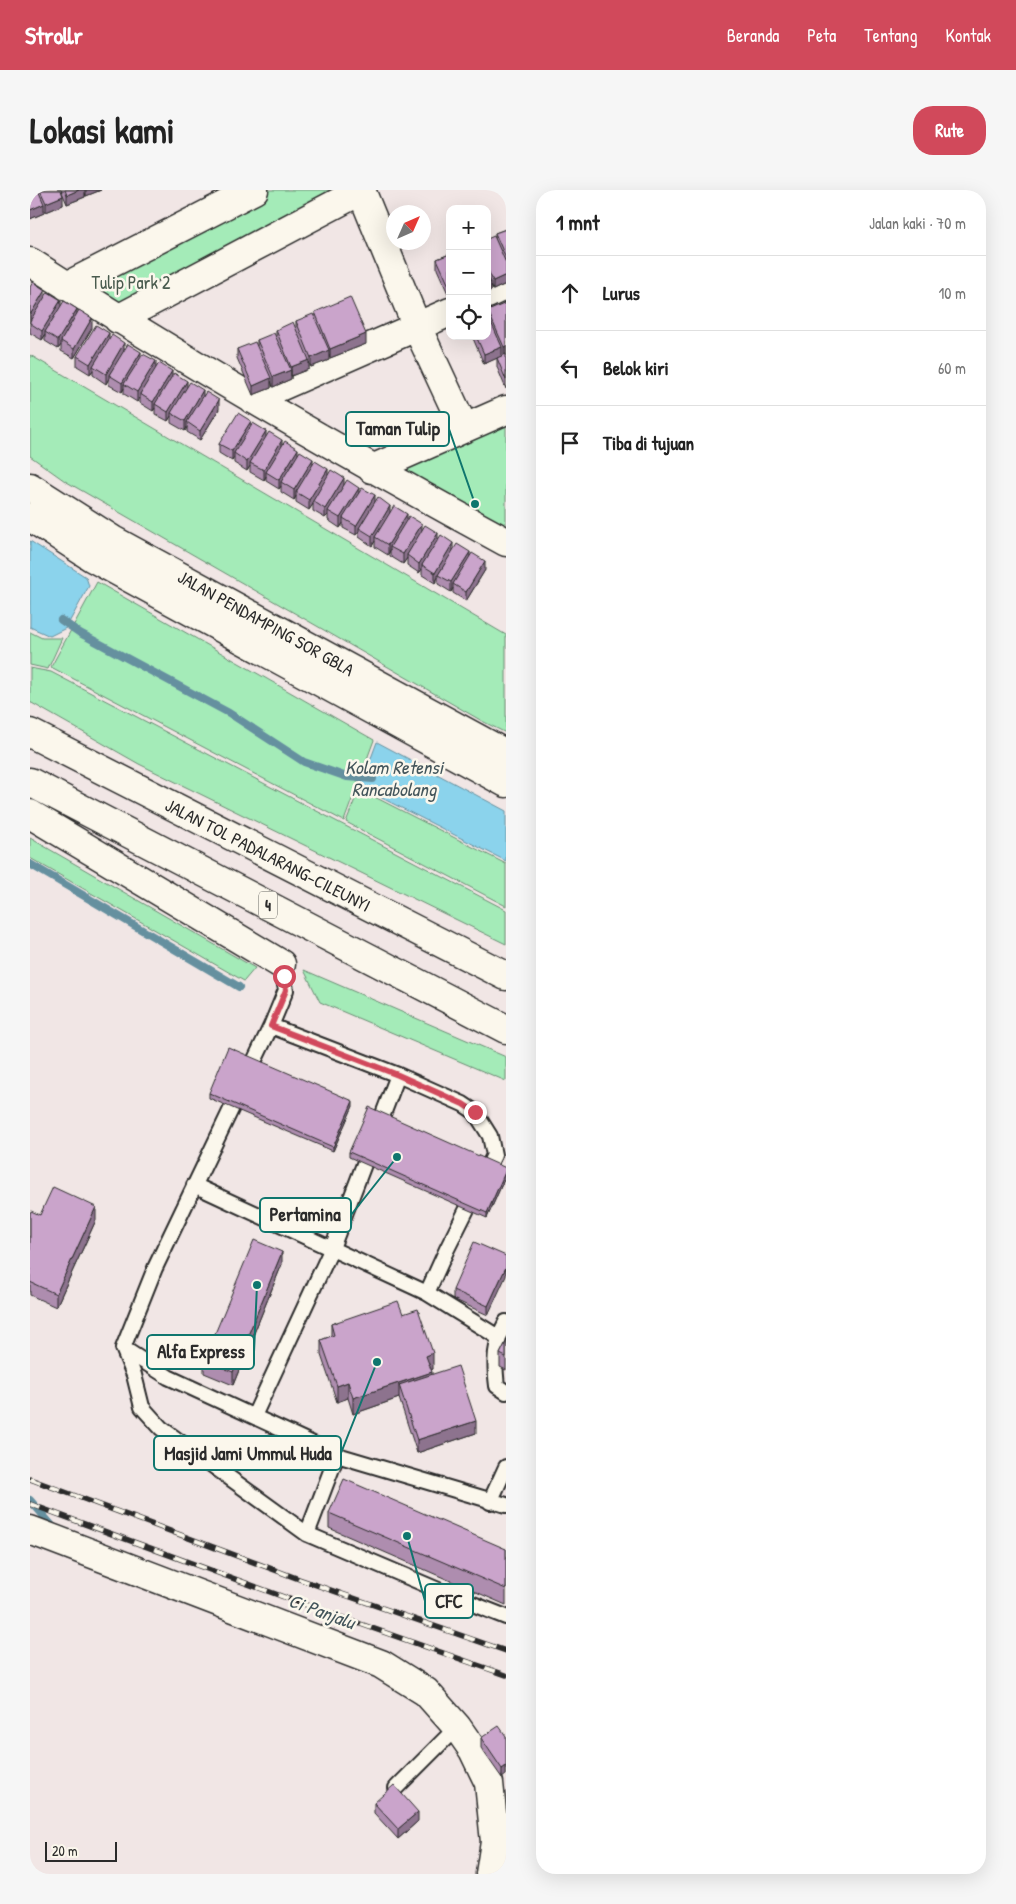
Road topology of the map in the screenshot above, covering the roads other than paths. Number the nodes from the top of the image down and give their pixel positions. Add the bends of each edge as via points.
1 (254, 190) edge
2 (361, 190) edge
3 (30, 262) edge
4 (506, 285) edge
5 (67, 286) junction
6 (491, 292) edge
7 (446, 314) edge
8 (118, 318) junction
9 (417, 327) junction
10 (252, 399) junction
11 (506, 410) edge
12 (464, 428) junction
13 (372, 469) junction
14 (30, 487) edge
15 (30, 517) edge
16 (506, 542) edge
17 (30, 733) edge
18 (493, 757) edge
19 (30, 782) edge
20 (506, 783) edge
21 (30, 814) edge
22 (281, 964) joint
23 (506, 976) edge
24 (271, 1026) junction
25 (506, 1029) edge
26 (398, 1075) junction
27 (194, 1185) junction
28 (332, 1248) junction
29 (427, 1293) junction
30 (506, 1322) edge
31 (498, 1336) junction
32 (123, 1348) junction
33 (506, 1392) edge
34 (254, 1416) junction
35 (337, 1455) junction
36 (506, 1467) edge
37 (490, 1502) junction
38 (506, 1505) edge
39 (30, 1530) edge
40 (307, 1534) junction
41 (506, 1617) edge
42 (457, 1727) junction
43 (396, 1788) edge
44 (490, 1874) edge

1 - 5 main road
2 - 8 main road
2 - 9 main road
3 - 5 main road
4 - 6 main road
5 - 8 main road
7 - 9 main road
8 - 10 main road
9 - 10 main road
9 - 12 main road
10 - 13 main road
11 - 12 main road
12 - 13 main road
13 - 16 main road
14 - 18 main road, JALAN PENDAMPING SOR GBLA via 113,540
15 - 18 main road, JALAN PENDAMPING SOR GBLA via 94,558
17 - 23 main road, JALAN TOL PADALARANG–CILEUNYI
18 - 20 main road, JALAN PENDAMPING SOR GBLA
19 - 25 main road, 4
21 - 22 main road
22 - 24 lane via 286,990
24 - 26 lane
24 - 27 lane
26 - 28 lane
26 - 29 lane via 475,1112 490,1136 494,1154
27 - 28 lane
27 - 32 lane via 154,1268
28 - 29 lane
28 - 34 lane
29 - 31 lane
30 - 31 lane
31 - 33 lane via 494,1366 497,1386
32 - 34 lane via 168,1377
32 - 40 lane via 142,1407 161,1428
34 - 35 lane
35 - 37 lane
35 - 40 lane
36 - 37 lane
37 - 38 lane
39 - 42 main road via 381,1664 426,1692
40 - 41 lane
42 - 43 lane
42 - 44 main road via 489,1783 495,1842

